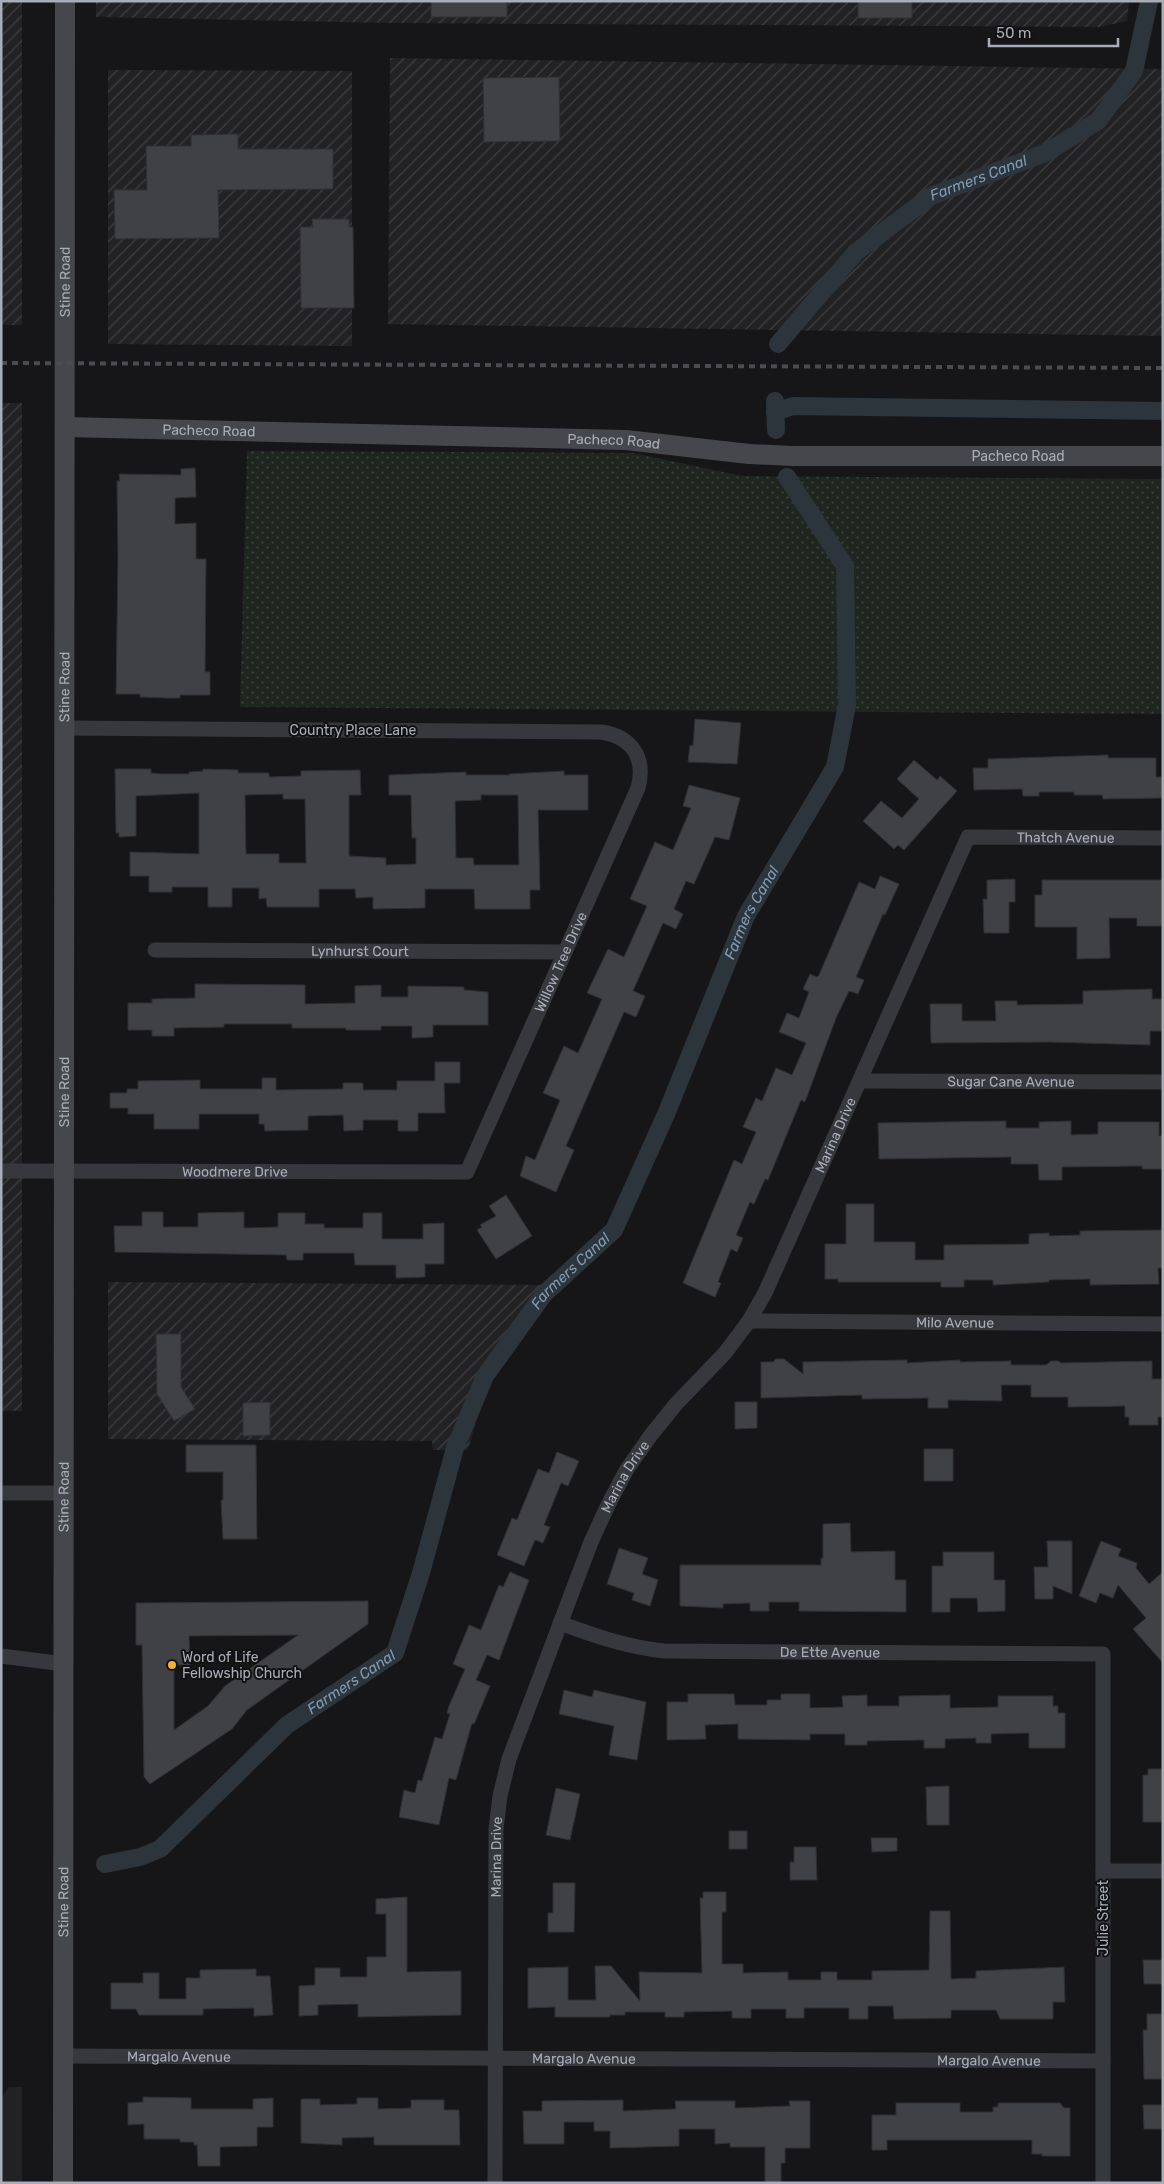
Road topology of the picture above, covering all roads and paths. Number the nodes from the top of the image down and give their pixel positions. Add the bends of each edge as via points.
1 (65, 1) edge
2 (65, 426) junction
3 (1163, 456) edge
4 (65, 728) junction
5 (635, 750) joint
6 (968, 837) joint
7 (1163, 838) edge
8 (155, 950) dead end
9 (565, 952) junction
10 (860, 1081) junction
11 (1163, 1082) edge
12 (1, 1170) edge
13 (65, 1170) junction
14 (467, 1172) joint
15 (749, 1321) junction
16 (1163, 1324) edge
17 (1, 1493) edge
18 (65, 1493) junction
19 (560, 1623) junction
20 (1103, 1654) joint
21 (1, 1656) edge
22 (64, 1664) junction
23 (1103, 1871) junction
24 (1163, 1871) edge
25 (65, 2056) junction
26 (495, 2058) junction
27 (1103, 2061) junction
28 (64, 2183) edge
29 (495, 2183) edge
30 (1103, 2183) edge

1 - 2 main road, Stine Road
2 - 3 main road, Pacheco Road via 626,440 793,456
2 - 4 main road, Stine Road
4 - 5 street, Country Place Lane via 602,732 615,734
4 - 13 main road, Stine Road
5 - 9 street, Willow Tree Drive via 640,761 638,788
6 - 7 street, Thatch Avenue
6 - 10 street, Marina Drive
8 - 9 street, Lynhurst Court
9 - 14 street, Willow Tree Drive
10 - 11 street, Sugar Cane Avenue
10 - 15 street, Marina Drive via 765,1293
12 - 13 street, Woodmere Drive
13 - 14 street, Woodmere Drive
13 - 18 main road, Stine Road
15 - 16 street, Milo Avenue
15 - 19 street, Marina Drive via 725,1353 661,1422 627,1469 590,1542
17 - 18 street
18 - 22 main road, Stine Road
19 - 20 street, De Ette Avenue via 609,1641 664,1651
19 - 26 street, Marina Drive via 509,1759 500,1796 496,1829
20 - 23 street, Julie Street
21 - 22 street
22 - 25 main road, Stine Road
23 - 24 street
23 - 27 street, Julie Street
25 - 26 street, Margalo Avenue
25 - 28 main road, Stine Road
26 - 27 street, Margalo Avenue
26 - 29 street, Marina Drive
27 - 30 street, Julie Street

